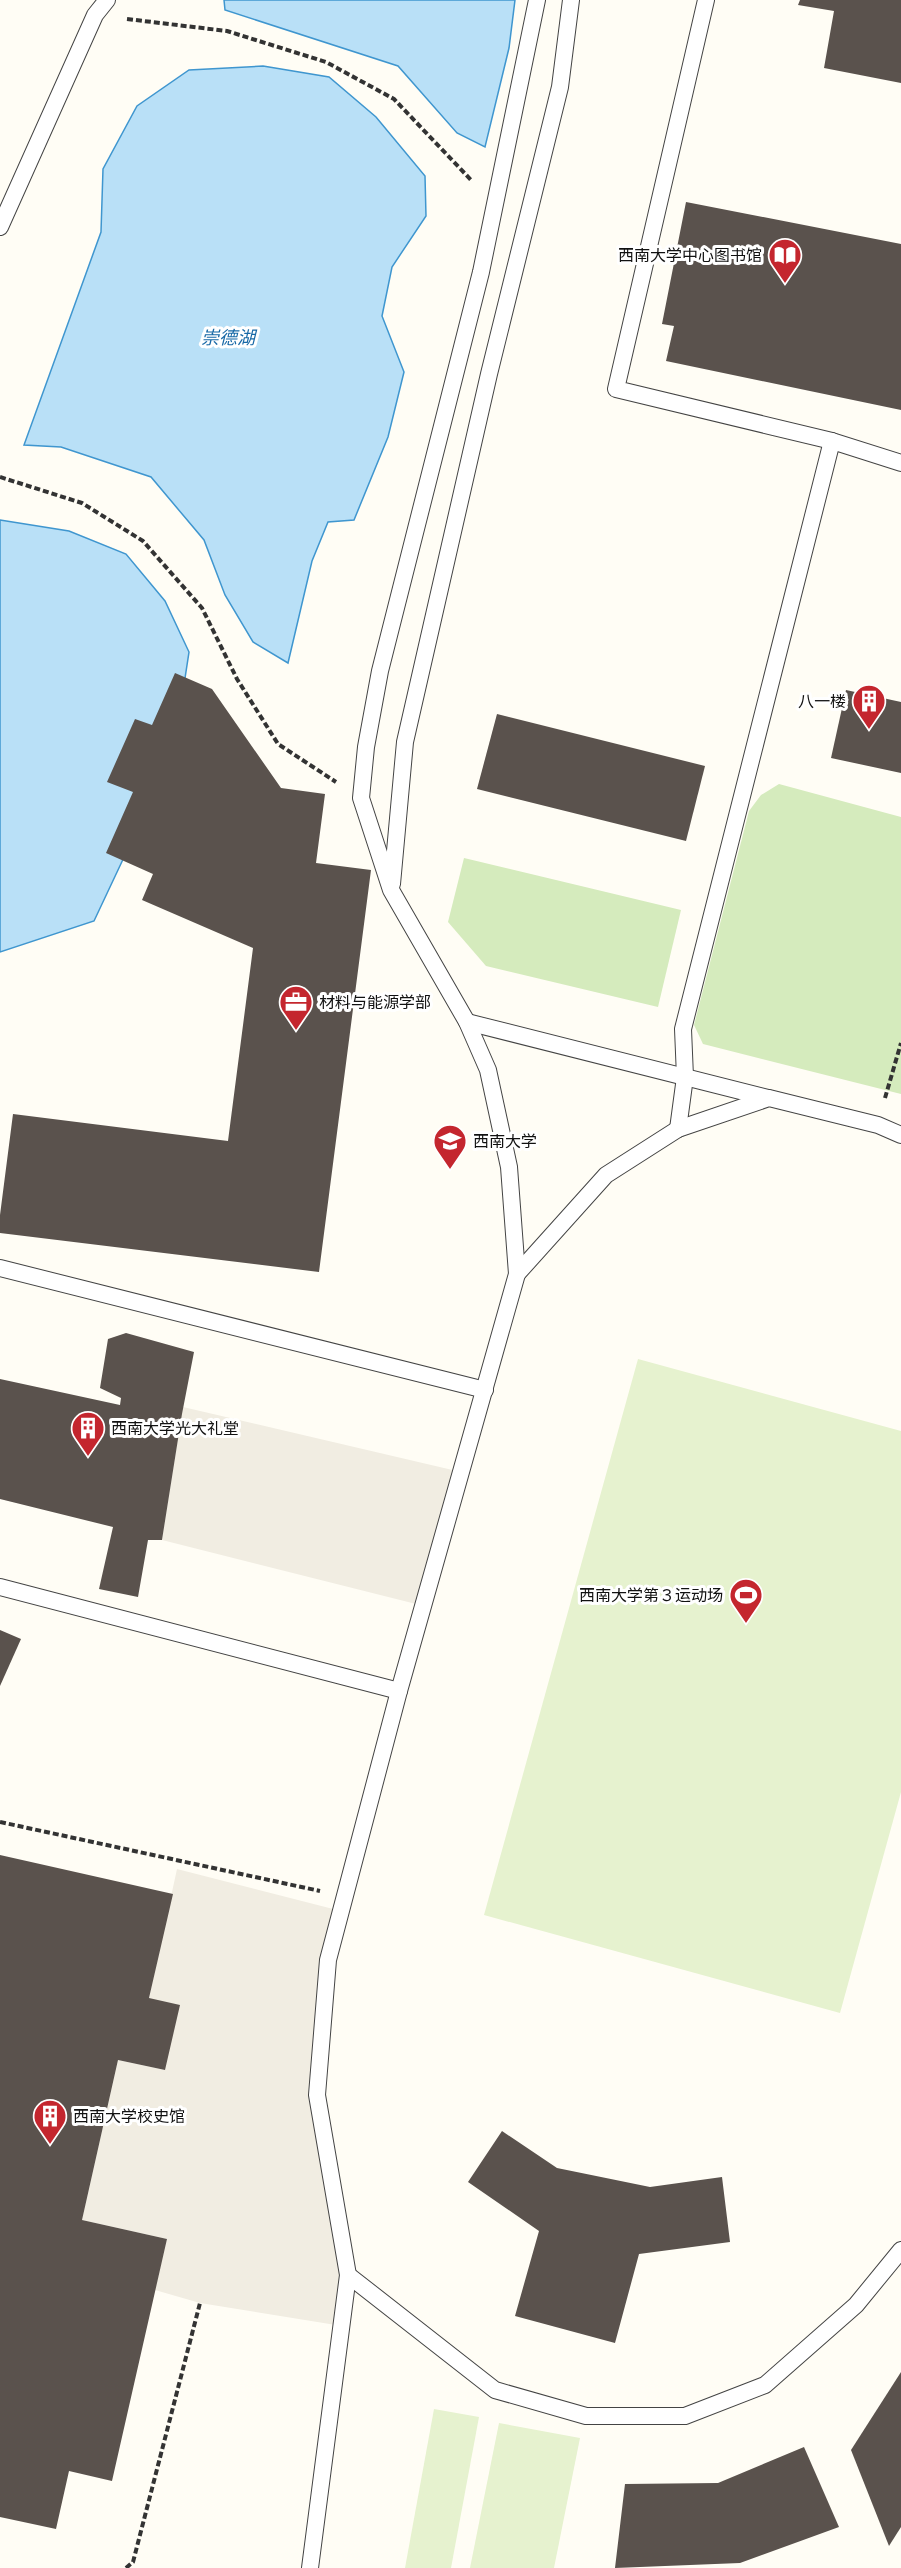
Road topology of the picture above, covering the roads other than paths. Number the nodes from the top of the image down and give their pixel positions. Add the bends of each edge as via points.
1 (107, 0) edge
2 (537, 0) edge
3 (571, 0) edge
4 (706, 0) edge
5 (0, 226) edge
6 (832, 441) junction
7 (901, 463) edge
8 (391, 890) junction
9 (467, 1023) junction
10 (685, 1077) junction
11 (768, 1098) junction
12 (678, 1129) junction
13 (901, 1135) edge
14 (0, 1268) edge
15 (517, 1274) junction
16 (485, 1390) junction
17 (0, 1587) edge
18 (399, 1691) junction
19 (901, 2250) edge
20 (348, 2275) junction
21 (310, 2568) edge

1 - 5 lane via 95,15
2 - 8 lane via 473,306 380,671 366,747 361,798
3 - 8 lane via 560,87 489,374 405,742
4 - 6 lane via 616,389
6 - 7 lane
6 - 10 lane via 683,1029
8 - 9 lane
9 - 10 lane
9 - 15 lane via 488,1070 509,1167
10 - 11 lane
10 - 12 lane
11 - 12 lane
11 - 13 lane via 878,1125
12 - 15 lane via 606,1175
14 - 16 lane
15 - 16 lane
16 - 18 lane
17 - 18 lane
18 - 20 lane via 328,1960 317,2095
19 - 20 lane via 856,2305 765,2385 685,2416 586,2416 495,2390
20 - 21 lane

